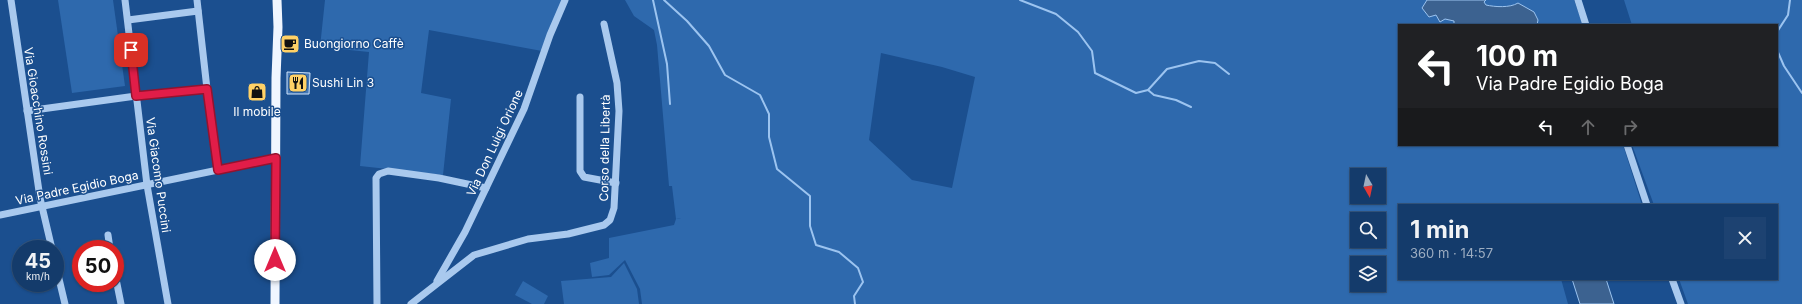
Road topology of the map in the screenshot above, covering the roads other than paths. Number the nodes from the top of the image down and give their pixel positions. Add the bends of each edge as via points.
1 (11, 0) edge
2 (125, 0) edge
3 (197, 0) edge
4 (277, 0) edge
5 (565, 0) edge
6 (1578, 0) edge
7 (198, 11) junction
8 (128, 20) junction
9 (604, 24) dead end
10 (1586, 24) edge
11 (207, 89) junction
12 (136, 96) junction
13 (580, 97) dead end
14 (28, 111) junction
15 (1627, 146) edge
16 (276, 158) junction
17 (218, 170) junction
18 (616, 183) junction
19 (147, 185) junction
20 (486, 188) junction
21 (1648, 204) edge
22 (42, 207) junction
23 (0, 215) edge
24 (108, 235) dead end
25 (50, 240) edge
26 (109, 240) edge
27 (1672, 280) edge
28 (431, 289) junction
29 (62, 292) edge
30 (119, 292) edge
31 (65, 304) edge
32 (121, 304) edge
33 (168, 304) edge
34 (275, 304) edge
35 (377, 304) edge
36 (411, 304) edge
37 (1681, 304) edge

1 - 14 street, Via Gioacchino Rossini
2 - 8 street, Via Giacomo Puccini
3 - 7 street
4 - 16 main road
5 - 20 street, Via Don Luigi Orione via 524,109
6 - 10 street
7 - 8 street
7 - 11 street
8 - 12 street, Via Giacomo Puccini
9 - 18 street, Corso della Libertà via 617,83 619,111
11 - 12 street
11 - 17 street
12 - 14 street
12 - 19 street, Via Giacomo Puccini
13 - 18 street via 580,171 584,177
14 - 22 street, Via Gioacchino Rossini
15 - 21 street
16 - 17 street, Via Padre Egidio Boga
16 - 34 main road
17 - 19 street, Via Padre Egidio Boga
18 - 28 street, Corso della Libertà via 614,208 610,220 604,225 568,234 528,239 474,255
19 - 22 street, Via Padre Egidio Boga
19 - 33 street, Via Giacomo Puccini
20 - 28 street, Via Don Luigi Orione via 442,274
20 - 35 street via 388,171 376,178
22 - 23 street, Via Padre Egidio Boga
22 - 25 street, Via Gioacchino Rossini
24 - 26 street
27 - 37 street
28 - 36 street, Corso della Libertà
29 - 31 street
30 - 32 street

